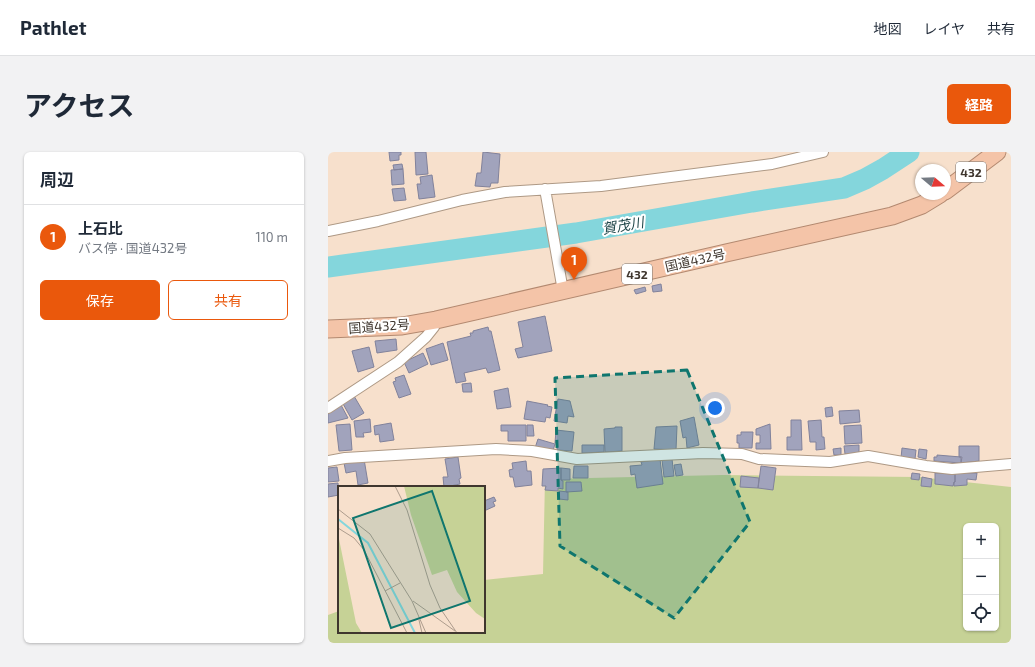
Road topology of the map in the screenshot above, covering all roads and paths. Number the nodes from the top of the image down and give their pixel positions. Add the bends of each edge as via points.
1 (822, 152) edge
2 (997, 152) edge
3 (951, 186) edge
4 (546, 193) junction
5 (930, 200) edge
6 (328, 231) edge
7 (563, 287) junction
8 (436, 320) junction
9 (333, 327) edge
10 (328, 408) edge
11 (328, 461) edge
12 (1011, 464) edge

1 - 4 street via 772,164
2 - 3 highway, 432
4 - 6 street via 505,192
4 - 7 street
5 - 7 highway, 国道432号 / 432 via 892,216
7 - 8 highway, 国道432号 / 432
8 - 9 highway, 国道432号 / 432 via 402,326
8 - 10 street via 434,328 426,337 398,362
11 - 12 street via 496,449 532,451 577,459 703,453 742,454 759,459 830,462 868,456 952,468

